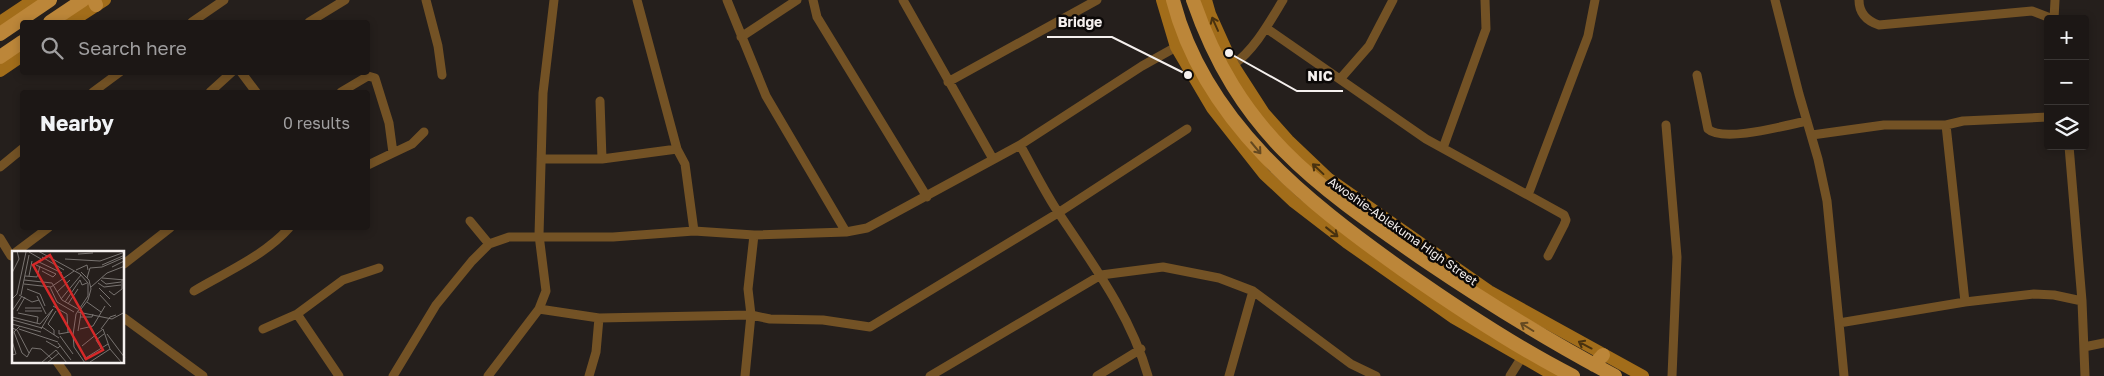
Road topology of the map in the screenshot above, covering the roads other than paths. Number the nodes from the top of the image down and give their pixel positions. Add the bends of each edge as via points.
1 (33, 0) edge
2 (50, 0) edge
3 (224, 0) edge
4 (345, 0) edge
5 (426, 0) edge
6 (554, 0) edge
7 (637, 0) edge
8 (727, 0) edge
9 (797, 0) edge
10 (813, 0) edge
11 (1096, 0) edge
12 (1162, 0) edge
13 (1173, 0) edge
14 (1194, 0) edge
15 (1206, 0) edge
16 (1283, 0) edge
17 (1393, 0) edge
18 (1486, 0) edge
19 (1596, 0) edge
20 (1775, 0) edge
21 (1859, 0) edge
22 (2055, 0) edge
23 (95, 1) edge
24 (907, 1) edge
25 (1083, 3) edge
26 (2054, 15) edge
27 (2044, 16) edge
28 (54, 20) edge
29 (73, 20) edge
30 (195, 20) edge
31 (312, 20) edge
32 (2, 27) edge
33 (1266, 28) junction
34 (741, 37) junction
35 (20, 43) edge
36 (1176, 47) junction
37 (0, 57) edge
38 (20, 57) edge
39 (1233, 65) junction
40 (0, 71) edge
41 (1697, 74) dead end
42 (116, 75) edge
43 (229, 75) edge
44 (244, 75) edge
45 (442, 75) dead end
46 (1341, 78) junction
47 (948, 82) junction
48 (96, 90) edge
49 (212, 90) edge
50 (255, 90) edge
51 (344, 90) edge
52 (600, 101) dead end
53 (2044, 117) edge
54 (1807, 121) junction
55 (1666, 125) dead end
56 (1946, 125) junction
57 (1187, 129) dead end
58 (424, 132) dead end
59 (1812, 135) junction
60 (1020, 145) junction
61 (677, 148) junction
62 (1443, 148) junction
63 (2069, 150) edge
64 (20, 151) edge
65 (393, 153) junction
66 (541, 159) junction
67 (602, 159) junction
68 (993, 160) junction
69 (370, 164) edge
70 (0, 167) edge
71 (1528, 195) junction
72 (926, 198) junction
73 (1058, 213) junction
74 (470, 221) dead end
75 (46, 230) edge
76 (167, 230) edge
77 (288, 230) edge
78 (694, 231) junction
79 (846, 232) junction
80 (539, 235) junction
81 (754, 236) junction
82 (0, 238) edge
83 (489, 244) junction
84 (21, 251) edge
85 (12, 254) edge
86 (1548, 256) dead end
87 (125, 263) edge
88 (379, 268) dead end
89 (1101, 275) junction
90 (1457, 275) junction
91 (194, 291) dead end
92 (1253, 291) junction
93 (2082, 301) junction
94 (1488, 302) junction
95 (1965, 302) junction
96 (539, 309) junction
97 (297, 314) junction
98 (751, 315) junction
99 (599, 318) junction
100 (125, 319) edge
101 (1477, 320) junction
102 (1839, 323) junction
103 (263, 329) dead end
104 (2104, 343) edge
105 (2084, 346) junction
106 (1141, 349) junction
107 (1522, 357) junction
108 (1598, 360) junction
109 (58, 364) edge
110 (67, 376) edge
111 (203, 376) edge
112 (339, 376) edge
113 (394, 376) edge
114 (488, 376) edge
115 (589, 376) edge
116 (745, 376) edge
117 (930, 376) edge
118 (1097, 376) edge
119 (1148, 376) edge
120 (1229, 376) edge
121 (1376, 376) edge
122 (1510, 376) edge
123 (1555, 376) edge
124 (1572, 376) edge
125 (1615, 376) edge
126 (1643, 376) edge
127 (1672, 376) edge
128 (1844, 376) edge
129 (2085, 376) edge

1 - 32 street
2 - 32 main road
3 - 30 street
4 - 31 street
5 - 45 street
6 - 66 street via 543,93
7 - 61 street
8 - 34 street
9 - 34 street
10 - 72 street via 817,17
11 - 25 street
12 - 36 street
13 -> 101 main road via 1186,40 1215,94 1262,155 1346,229
14 - 90 main road, Awoshie-Ablekuma High Street via 1216,58 1246,108 1265,132 1336,199
39 -> 15 street, Awoshie-Ablekuma High Street
16 - 33 street
17 - 46 street via 1369,46
18 - 62 street via 1486,29
19 - 71 street via 1588,36
20 - 54 street
21 - 27 street via 1865,17 1879,25 2032,12
22 - 26 street
23 - 28 main road
23 - 29 street
24 - 47 street
25 - 47 street
33 - 39 street
33 - 46 street
34 - 79 street via 766,96
35 - 37 main road
36 - 60 street
36 -> 107 street via 1236,141 1294,202 1454,318
38 - 40 street
90 -> 39 street, Awoshie-Ablekuma High Street via 1329,179 1264,113
41 - 54 street via 1708,129 1712,132 1747,132
42 - 48 street
43 - 49 street
44 - 50 street
46 - 62 street
47 - 68 street
51 - 65 street via 368,76 375,78 389,123
52 - 67 street
53 - 56 street via 1963,121
54 - 59 street
55 - 127 street via 1677,257
56 - 59 street via 1884,125
56 - 95 street
57 - 73 street
58 - 65 street via 412,144
59 - 102 street via 1827,201
60 - 68 street
60 - 73 street
61 - 67 street
61 - 78 street via 685,164
62 - 71 street
63 - 93 street
64 - 70 street
65 - 69 street
66 - 67 street
66 - 80 street
68 - 72 street
71 - 86 street via 1564,215 1566,220
72 - 79 street via 867,228
73 - 89 street
73 - 98 street via 870,327
74 - 83 street
75 - 84 street
76 - 87 street
77 - 91 street via 260,253
78 - 80 street via 613,237
78 - 81 street
79 - 81 street
80 - 83 street via 512,236
80 - 96 street via 547,287
81 - 98 street via 748,289
82 - 85 street
83 - 113 street via 436,305
88 - 97 street via 343,280
89 - 92 street via 1164,267 1219,278
89 - 106 street
89 - 117 street
90 - 94 main road, Awoshie-Ablekuma High Street
108 -> 90 street, Awoshie-Ablekuma High Street via 1489,291
92 - 120 street
92 - 121 street via 1351,364
93 - 95 street via 2034,294
93 - 105 street
94 - 101 main road
108 -> 94 main road, Awoshie-Ablekuma High Street
95 - 102 street
96 - 99 street
96 - 114 street
97 - 103 street
97 - 112 street
98 - 99 street
98 - 116 street
99 - 115 street via 596,352
100 - 111 street
101 - 124 main road
102 - 128 street
104 - 105 street
105 - 129 street
106 - 118 street
106 - 119 street
107 - 122 street
107 - 123 street
108 - 125 main road, Awoshie-Ablekuma High Street
108 - 126 street, Awoshie-Ablekuma High Street
109 - 110 street

